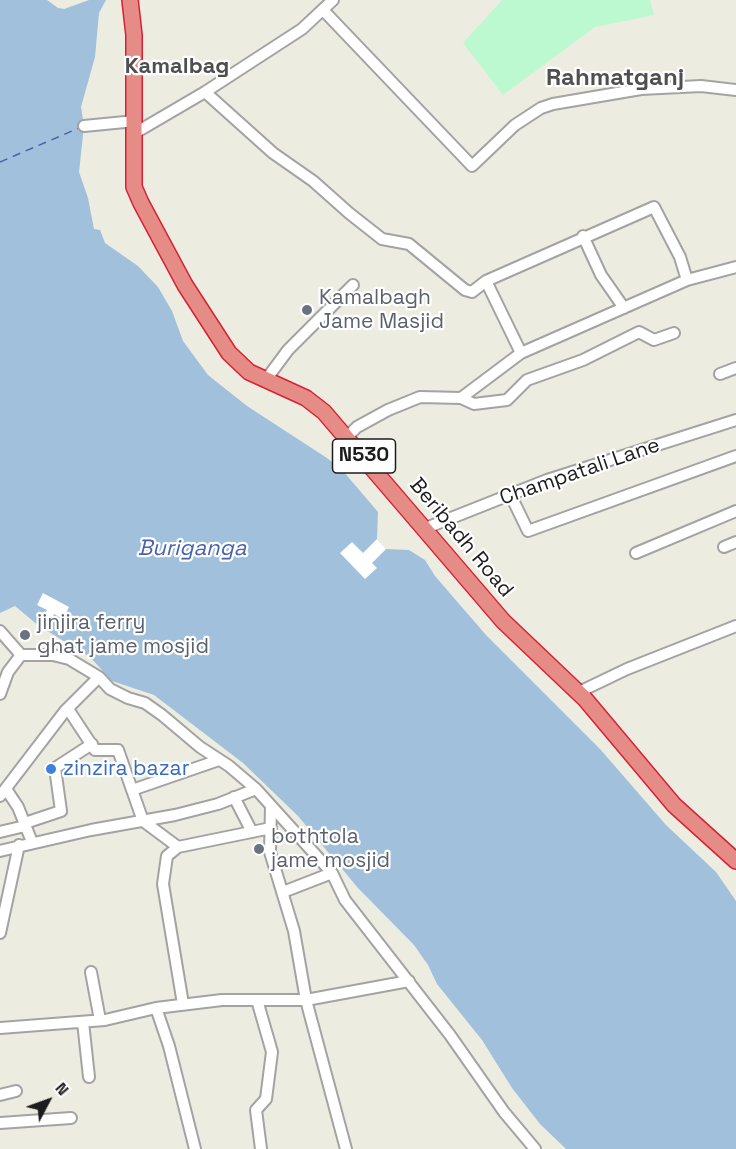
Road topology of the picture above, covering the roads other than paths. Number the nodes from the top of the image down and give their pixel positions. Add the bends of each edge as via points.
1 (130, 0) edge
2 (333, 0) edge
3 (323, 10) junction
4 (736, 90) edge
5 (205, 92) junction
6 (84, 126) dead end
7 (135, 127) junction
8 (583, 236) junction
9 (736, 267) edge
10 (687, 280) junction
11 (486, 281) junction
12 (353, 285) dead end
13 (624, 308) junction
14 (674, 333) dead end
15 (521, 353) junction
16 (736, 368) edge
17 (720, 374) dead end
18 (265, 381) junction
19 (461, 398) junction
20 (736, 420) edge
21 (348, 436) junction
22 (736, 456) edge
23 (510, 495) junction
24 (736, 511) edge
25 (426, 528) junction
26 (736, 542) edge
27 (724, 547) dead end
28 (636, 553) dead end
29 (736, 626) edge
30 (0, 631) edge
31 (21, 655) junction
32 (99, 678) junction
33 (577, 693) junction
34 (0, 694) edge
35 (68, 709) junction
36 (92, 744) junction
37 (219, 760) junction
38 (256, 789) junction
39 (132, 790) junction
40 (3, 792) edge
41 (234, 797) junction
42 (271, 806) junction
43 (143, 821) junction
44 (25, 825) junction
45 (270, 828) junction
46 (0, 832) edge
47 (252, 832) junction
48 (32, 842) junction
49 (19, 845) junction
50 (178, 847) junction
51 (0, 851) edge
52 (736, 861) edge
53 (332, 873) junction
54 (283, 892) junction
55 (0, 933) edge
56 (91, 972) dead end
57 (409, 981) junction
58 (257, 1000) junction
59 (306, 1000) junction
60 (183, 1004) junction
61 (156, 1008) junction
62 (100, 1020) junction
63 (83, 1022) junction
64 (0, 1028) edge
65 (89, 1077) dead end
66 (16, 1091) dead end
67 (0, 1095) edge
68 (71, 1118) dead end
69 (0, 1123) edge
70 (195, 1149) edge
71 (261, 1149) edge
72 (346, 1149) edge
73 (535, 1149) edge

1 - 7 highway, Beribadh Road / N530
2 - 3 street
3 - 4 street via 472,166 516,125 553,104 641,89 701,86
3 - 5 street via 302,29
5 - 7 street
5 - 11 street via 273,153 382,238 409,244 465,290 472,292
6 - 7 street
7 - 18 highway, Beribadh Road / N530 via 134,187 141,203 185,285 229,353
8 - 10 street via 654,207 680,257
8 - 11 street
8 - 13 street via 601,275
9 - 10 street
10 - 13 street
11 - 15 street
12 - 18 street via 288,350
13 - 15 street
14 - 19 street via 654,340 639,332 583,360 527,380 507,400 474,405
15 - 19 street
16 - 17 street
18 - 21 highway, Beribadh Road / N530 via 306,398
19 - 21 street via 420,397 357,427
20 - 23 street, Champatali Lane
21 - 25 highway, Beribadh Road / N530
22 - 23 street via 528,531
23 - 25 street, Champatali Lane
24 - 28 street
25 - 33 highway, Beribadh Road / N530 via 503,621
26 - 27 street
29 - 33 street
30 - 31 street
31 - 32 street via 69,659
31 - 34 street via 8,672
32 - 35 street
32 - 37 street via 110,689 145,703
33 - 52 highway, Beribadh Road / N530 via 658,788
35 - 36 street
35 - 40 street
36 - 39 street via 96,750 118,750
36 - 44 street via 55,768 61,811
37 - 38 street
37 - 39 street
38 - 41 street
38 - 42 street
39 - 43 street
40 - 44 street
41 - 43 street
41 - 47 street
42 - 45 street
42 - 53 street
43 - 48 street
43 - 50 street
44 - 46 street
44 - 48 street
45 - 47 street
45 - 54 street via 270,852
47 - 50 street
48 - 49 street
49 - 51 street
49 - 55 street
50 - 60 street via 167,856 163,884
53 - 54 street
53 - 57 street via 345,900
54 - 59 street
56 - 62 street
57 - 59 street
57 - 73 street via 471,1069
58 - 59 street
58 - 60 street
58 - 71 street via 272,1052 266,1099 256,1110
59 - 72 street
60 - 61 street
61 - 62 street
61 - 70 street
62 - 63 street
63 - 64 street
63 - 65 street
66 - 67 street
68 - 69 street

